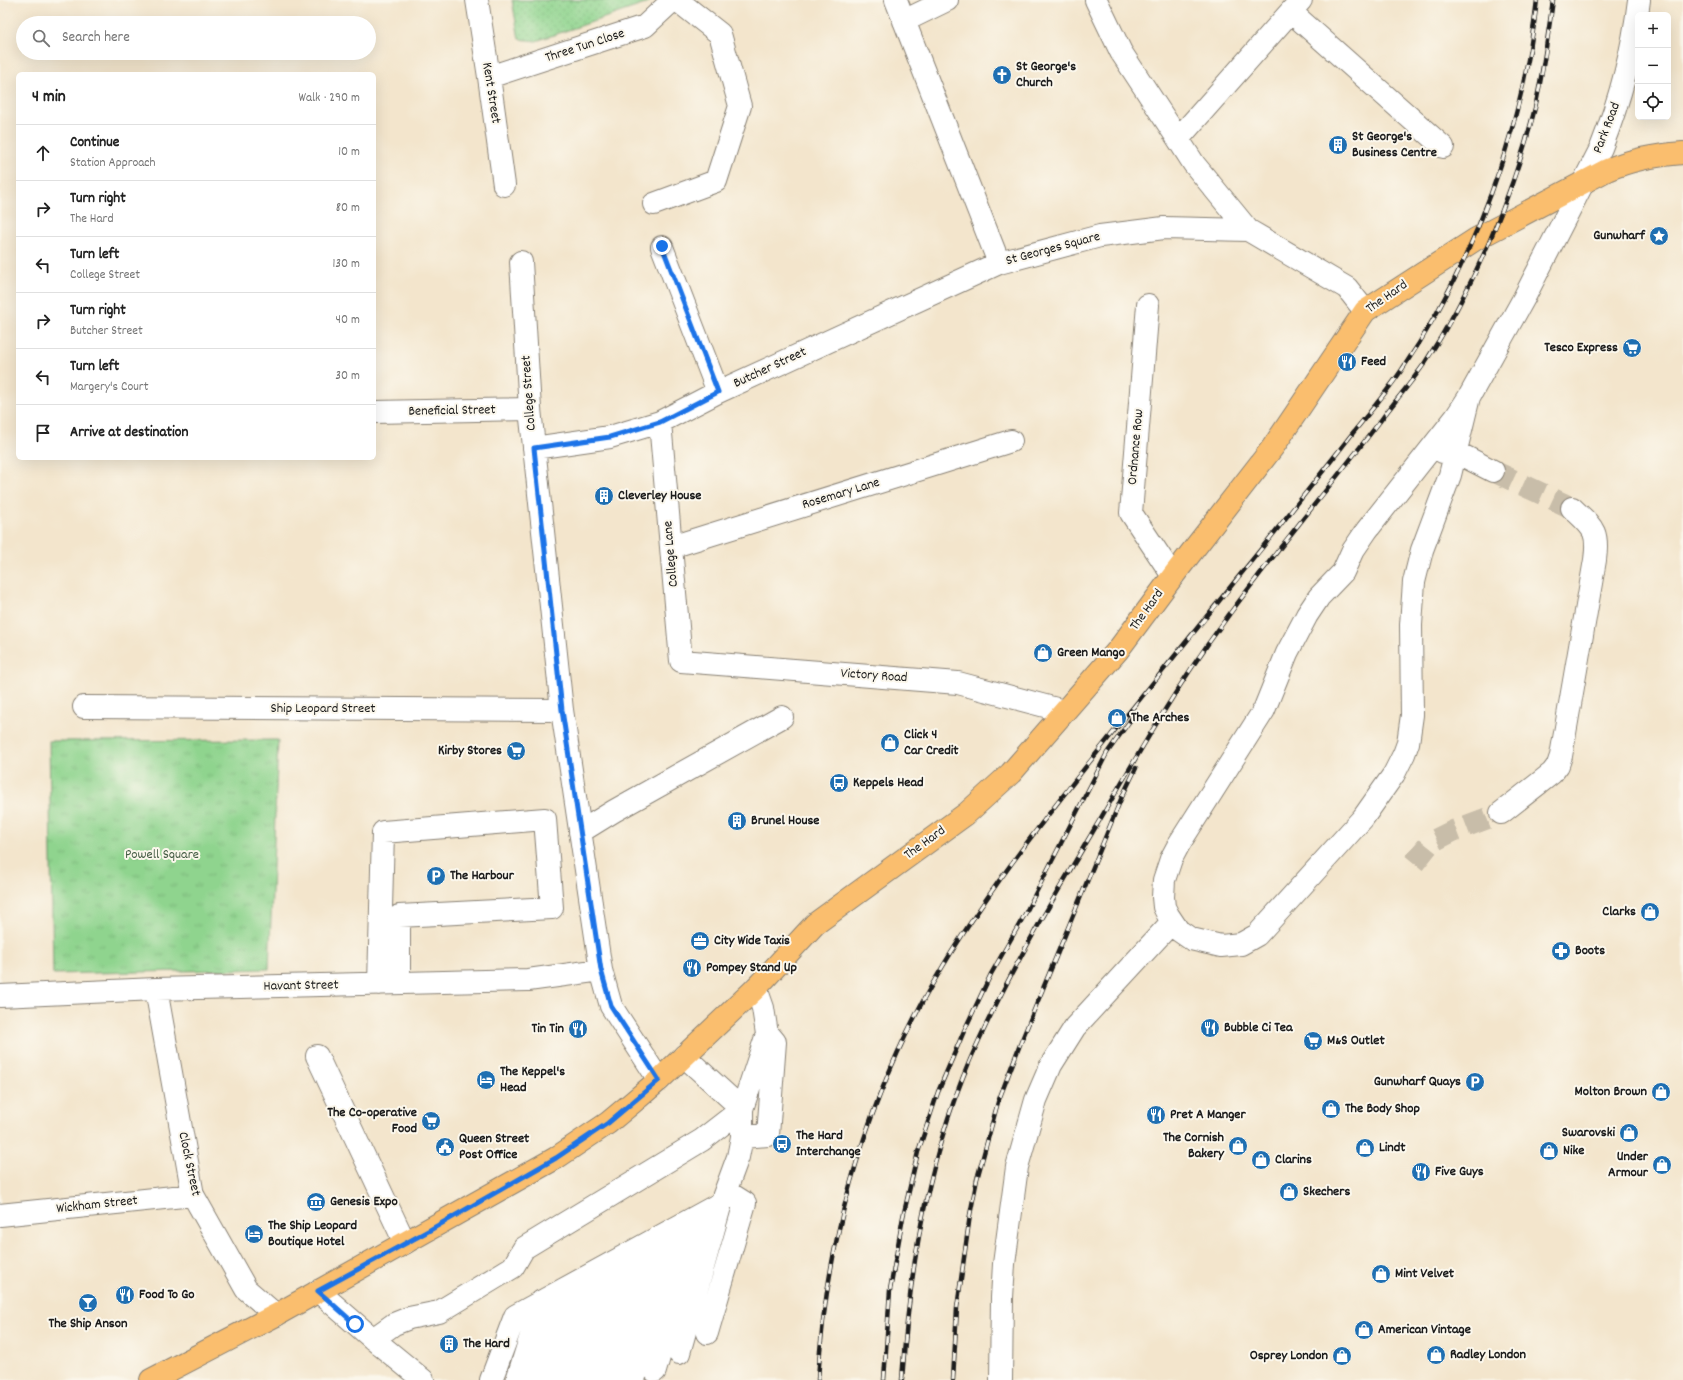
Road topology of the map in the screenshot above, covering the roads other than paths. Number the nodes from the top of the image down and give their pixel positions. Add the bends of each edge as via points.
1 (477, 0) edge
2 (673, 0) edge
3 (677, 0) edge
4 (896, 0) edge
5 (947, 0) edge
6 (1639, 0) edge
7 (1103, 4) edge
8 (1296, 6) edge
9 (904, 21) junction
10 (489, 77) junction
11 (1178, 139) junction
12 (1443, 147) dead end
13 (1683, 153) edge
14 (1583, 182) junction
15 (504, 185) dead end
16 (654, 204) dead end
17 (1248, 230) junction
18 (662, 246) dead end
19 (522, 262) dead end
20 (999, 264) junction
21 (1148, 305) dead end
22 (1365, 311) junction
23 (718, 392) junction
24 (530, 409) junction
25 (376, 412) edge
26 (1459, 420) junction
27 (660, 422) junction
28 (1012, 441) dead end
29 (534, 448) junction
30 (1447, 452) junction
31 (1572, 508) tunnel mouth
32 (671, 547) junction
33 (1173, 576) junction
34 (681, 661) joint
35 (84, 707) dead end
36 (562, 710) junction
37 (1064, 711) junction
38 (782, 717) dead end
39 (1501, 812) tunnel mouth
40 (580, 832) junction
41 (1172, 922) junction
42 (601, 970) junction
43 (389, 983) junction
44 (756, 988) junction
45 (156, 989) junction
46 (0, 996) edge
47 (768, 1034) junction
48 (317, 1056) dead end
49 (684, 1056) junction
50 (659, 1080) junction
51 (742, 1109) junction
52 (742, 1137) junction
53 (193, 1196) junction
54 (724, 1197) junction
55 (0, 1215) edge
56 (700, 1215) junction
57 (678, 1227) junction
58 (657, 1238) junction
59 (405, 1243) junction
60 (637, 1250) junction
61 (613, 1263) junction
62 (587, 1277) junction
63 (564, 1289) junction
64 (318, 1291) junction
65 (542, 1301) junction
66 (276, 1315) junction
67 (707, 1333) dead end
68 (373, 1339) junction
69 (679, 1353) dead end
70 (655, 1371) dead end
71 (178, 1374) edge
72 (152, 1380) edge
73 (423, 1380) edge
74 (491, 1380) edge
75 (517, 1380) edge
76 (536, 1380) edge
77 (556, 1380) edge
78 (576, 1380) edge
79 (597, 1380) edge
80 (615, 1380) edge
81 (634, 1380) edge
82 (1001, 1380) edge

1 - 10 street, Kent Street
2 - 10 street, Three Tun Close via 645,26
3 - 16 street via 720,34 740,106 716,180
4 - 9 street, St Georges Square
5 - 9 street
6 - 14 street, Park Road via 1632,46 1620,95 1601,148
7 - 11 street, St Georges Square via 1121,52
8 - 11 street
8 - 12 street
9 - 20 street, St Georges Square
10 - 15 street, Kent Street
11 - 17 street, St Georges Square via 1194,164
13 - 14 main road, The Hard via 1638,159
14 - 22 main road, The Hard via 1476,239
14 - 26 street, Park Road
17 - 20 street, St Georges Square via 1164,228 1100,236
17 - 22 street, St Georges Square via 1346,288
18 - 23 street
19 - 24 street, College Street
20 - 23 street, Butcher Street
21 - 33 street, Ordnance Row via 1131,513
22 - 33 main road, The Hard via 1273,447
23 - 27 street, Butcher Street
24 - 25 street, Beneficial Street
24 - 29 street, College Street
26 - 30 street
26 - 30 street via 1462,442 1469,454 1486,466
26 - 41 street, Park Road via 1367,530 1352,552 1343,572 1319,598 1297,632 1257,722 1171,859 1164,880 1163,897 1164,907
27 - 29 street, Butcher Street via 610,437
27 - 32 street, College Lane
28 - 32 street, Rosemary Lane
29 - 36 street, College Street
30 - 41 street via 1446,489 1422,550 1411,602 1411,730 1404,754 1394,774 1353,829 1252,939 1234,946 1212,945 1191,938 1178,930
31 - 39 street via 1594,529 1596,545 1561,756 1552,773
32 - 34 street, College Lane
33 - 37 main road, The Hard via 1118,650
34 - 37 street, Victory Road via 958,683
35 - 36 street, Ship Leopard Street
36 - 40 street, College Street
37 - 44 main road, The Hard via 1011,773 966,814 815,924
38 - 40 street
40 - 42 street, College Street
41 - 82 street via 1075,1027 1057,1052 1038,1094 1017,1167 1008,1233 1002,1298
42 - 43 street, Havant Street via 528,980
42 - 50 street, College Street via 611,1006
43 - 43 street via 383,832 545,819 552,908 399,916
43 - 45 street, Havant Street
44 - 47 street
44 - 49 main road, The Hard
45 - 46 street, Havant Street
45 - 53 street, Clock Street
47 - 51 street
47 - 52 street via 775,1042 768,1136
48 - 59 street
49 - 50 main road, The Hard
49 - 51 street
50 - 59 main road, The Hard via 608,1123 556,1158
51 - 52 street
51 - 68 street via 702,1140 524,1248 513,1267 439,1312 394,1324
52 - 54 street
53 - 55 street, Wickham Street
53 - 66 street, Clock Street via 246,1289
54 - 56 street
54 - 67 street via 745,1203
54 - 69 street
56 - 57 street
56 - 70 street
57 - 58 street
57 - 81 street
58 - 60 street
58 - 80 street
59 - 64 main road, The Hard
60 - 61 street
60 - 79 street
61 - 62 street
61 - 78 street
62 - 63 street
62 - 77 street
63 - 65 street
63 - 76 street
64 - 66 main road, The Hard
64 - 68 street
65 - 74 street via 515,1316
65 - 75 street
66 - 71 main road, The Hard
68 - 73 street
71 - 72 main road, The Hard

